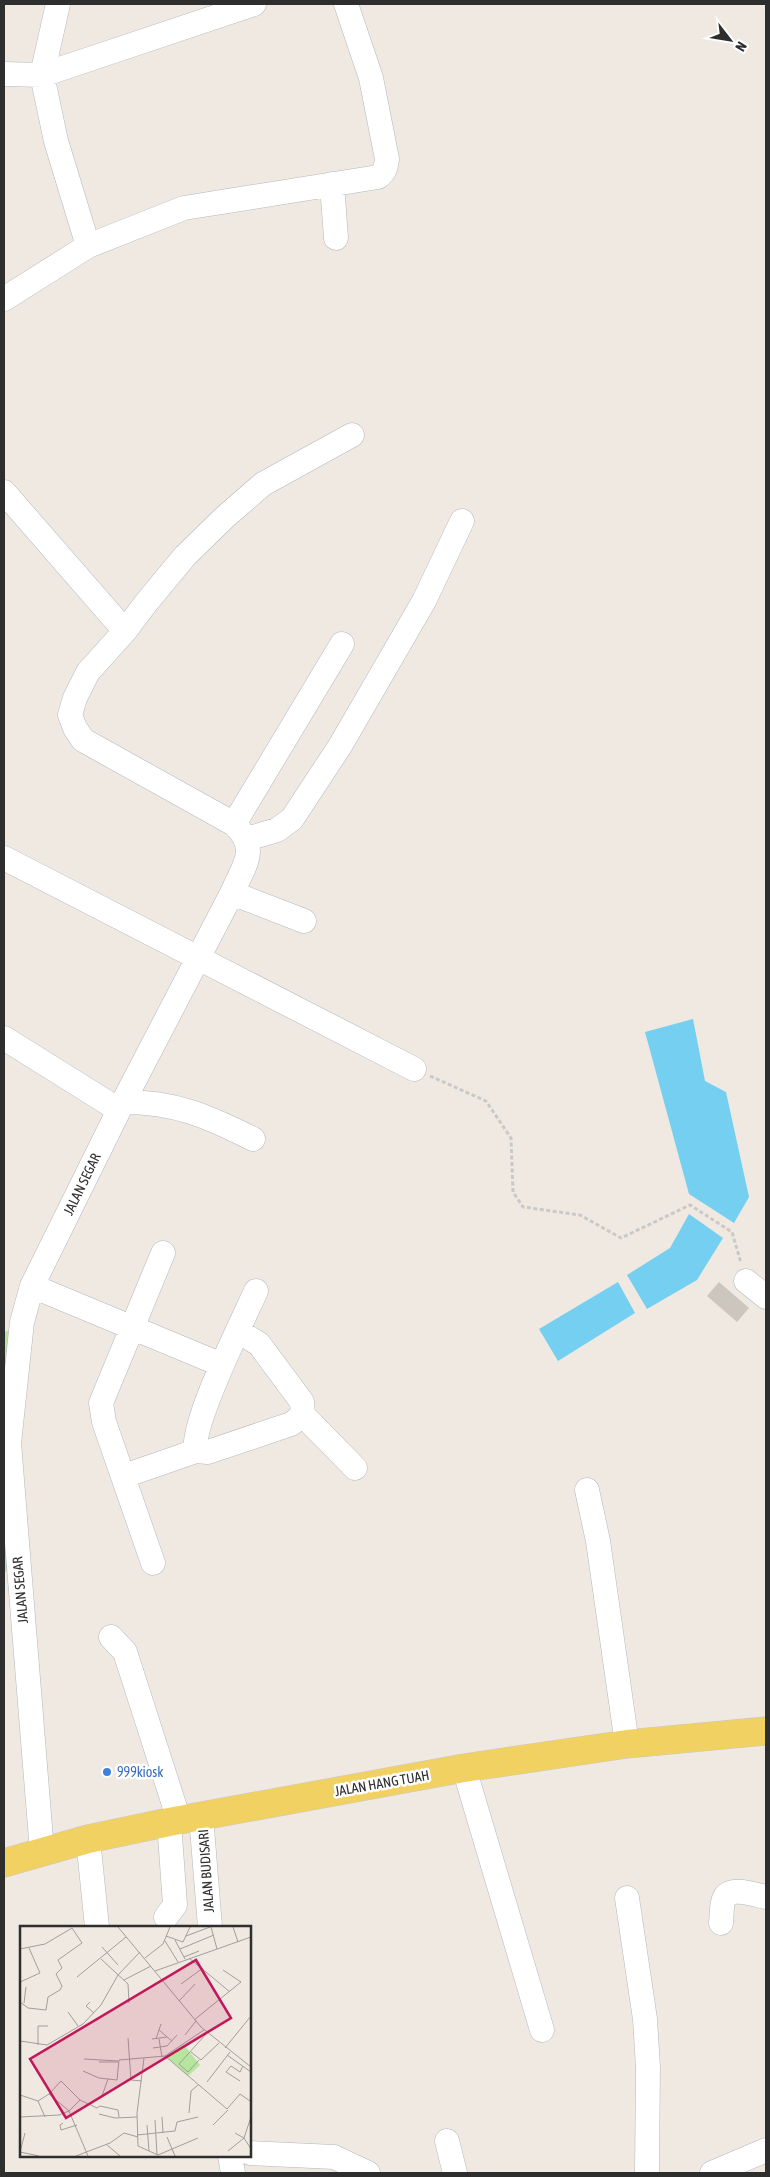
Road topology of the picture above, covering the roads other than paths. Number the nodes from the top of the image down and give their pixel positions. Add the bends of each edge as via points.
1 (58, 4) edge
2 (254, 4) edge
3 (346, 4) edge
4 (4, 74) edge
5 (42, 75) junction
6 (332, 184) junction
7 (336, 238) dead end
8 (88, 246) junction
9 (4, 298) edge
10 (352, 434) dead end
11 (4, 492) edge
12 (462, 521) dead end
13 (125, 631) junction
14 (342, 644) dead end
15 (240, 832) junction
16 (4, 858) edge
17 (232, 893) junction
18 (304, 921) dead end
19 (199, 958) junction
20 (4, 1038) edge
21 (414, 1069) road end
22 (121, 1106) junction
23 (253, 1139) dead end
24 (163, 1253) dead end
25 (746, 1281) road end
26 (32, 1286) junction
27 (256, 1291) dead end
28 (766, 1297) edge
29 (13, 1325) edge
30 (132, 1327) junction
31 (238, 1331) junction
32 (222, 1365) junction
33 (303, 1415) junction
34 (196, 1450) junction
35 (355, 1468) dead end
36 (124, 1476) junction
37 (587, 1490) dead end
38 (152, 1563) dead end
39 (111, 1637) dead end
40 (766, 1731) edge
41 (627, 1744) junction
42 (464, 1768) junction
43 (183, 1819) junction
44 (88, 1839) junction
45 (42, 1852) junction
46 (4, 1863) edge
47 (766, 1897) edge
48 (627, 1898) dead end
49 (166, 1917) dead end
50 (722, 1923) dead end
51 (97, 1926) edge
52 (210, 1926) edge
53 (542, 2030) dead end
54 (447, 2141) dead end
55 (766, 2150) edge
56 (236, 2159) edge
57 (368, 2173) edge
58 (455, 2173) edge
59 (647, 2173) edge
60 (712, 2173) edge

1 - 5 street
2 - 5 street
3 - 6 street via 372,78 387,159 386,168 378,177
4 - 5 street
5 - 8 street via 56,141
6 - 7 street
6 - 8 street via 184,208
8 - 9 street
10 - 13 street via 263,484 233,510 185,556
11 - 13 street
12 - 15 street via 424,601 340,746 292,819 277,830
13 - 15 street via 88,672 79,689 70,715 75,728 83,740
14 - 15 street
15 - 17 street, JALAN SEGAR via 248,856
16 - 19 street
17 - 18 street
17 - 19 street, JALAN SEGAR
19 - 21 street
19 - 22 street, JALAN SEGAR
20 - 22 street
22 - 23 street via 152,1102 182,1108
22 - 26 street, JALAN SEGAR
24 - 30 street
25 - 28 street
26 - 29 street, JALAN SEGAR
26 - 30 street
27 - 31 street
29 - 45 street, JALAN SEGAR via 9,1443
30 - 32 street
30 - 36 street via 101,1403 104,1422
31 - 32 street
31 - 33 street via 258,1344 302,1402
32 - 34 street via 195,1437
33 - 34 street via 291,1424 208,1452
33 - 35 street
34 - 36 street
36 - 38 street
37 - 41 street via 598,1542
39 - 43 street via 124,1652
40 - 41 main road, JALAN HANG TUAH
41 - 42 main road, JALAN HANG TUAH
42 - 43 main road, JALAN HANG TUAH
42 - 53 street
43 - 44 main road, JALAN HANG TUAH
43 - 49 street via 175,1905
43 - 52 street, JALAN BUDISARI
44 - 45 main road, JALAN HANG TUAH
44 - 51 street
45 - 46 main road, JALAN HANG TUAH
47 - 50 street via 740,1892 727,1895
48 - 59 street via 645,2019
54 - 58 street
55 - 60 street
56 - 57 street via 334,2157

